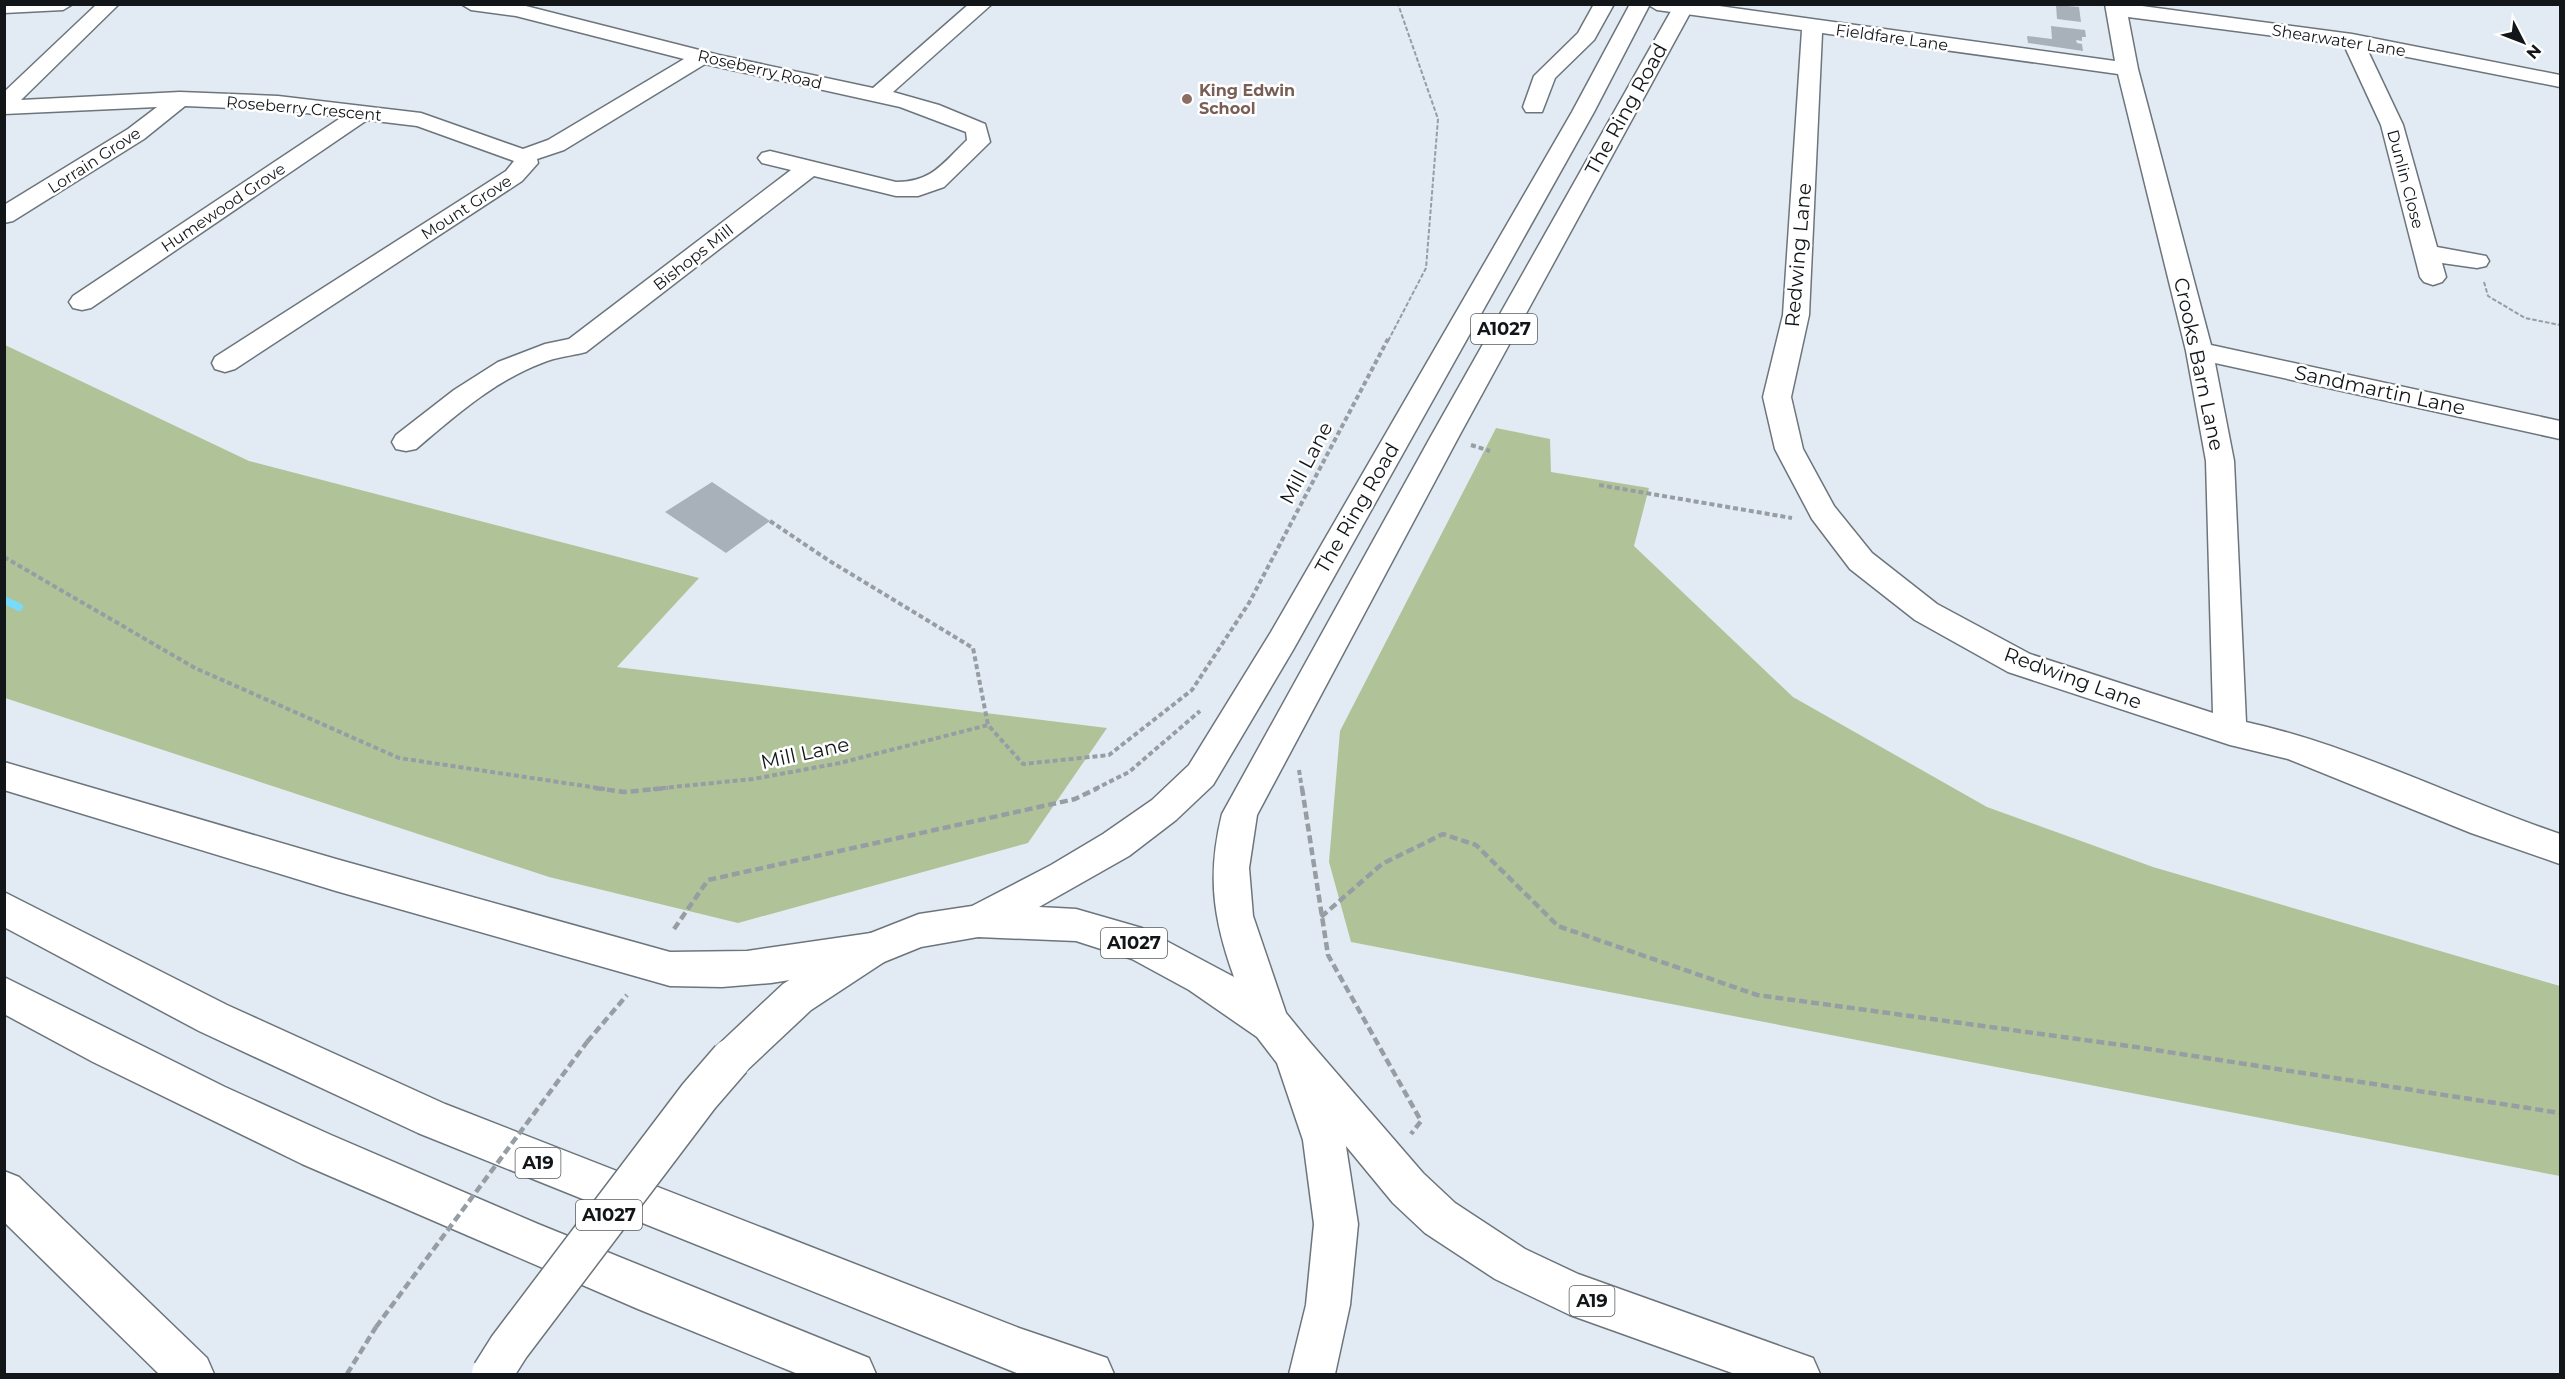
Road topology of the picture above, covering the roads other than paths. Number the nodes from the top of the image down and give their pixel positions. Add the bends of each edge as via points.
1 (63, 4) edge
2 (109, 4) edge
3 (471, 4) edge
4 (982, 4) edge
5 (1604, 4) edge
6 (1640, 4) edge
7 (1675, 6) edge
8 (4, 7) edge
9 (2115, 7) edge
10 (1812, 27) junction
11 (2352, 40) junction
12 (704, 56) junction
13 (2127, 69) junction
14 (2560, 81) edge
15 (877, 95) junction
16 (180, 99) junction
17 (4, 106) edge
18 (1534, 106) dead end
19 (363, 113) junction
20 (525, 156) junction
21 (770, 158) dead end
22 (809, 168) junction
23 (4, 216) edge
24 (2426, 253) junction
25 (2477, 261) road end
26 (2433, 277) dead end
27 (82, 302) dead end
28 (2199, 351) junction
29 (225, 363) dead end
30 (2560, 430) edge
31 (406, 442) dead end
32 (2230, 732) junction
33 (4, 776) edge
34 (2560, 849) edge
35 (4, 908) edge
36 (978, 921) junction
37 (871, 951) junction
38 (4, 994) edge
39 (1282, 1039) junction
40 (4, 1192) edge
41 (191, 1374) edge
42 (492, 1374) edge
43 (853, 1374) edge
44 (1091, 1374) edge
45 (1312, 1374) edge
46 (1797, 1374) edge

1 - 8 main road
2 - 17 main road, Roseberry Crescent
3 - 12 main road, Roseberry Road via 516,10
4 - 15 main road
5 - 18 main road via 1587,36 1545,76
6 - 36 main road, The Ring Road / A1027 via 1583,112 1282,641 1201,775 1164,810 1116,845
7 - 10 main road, Fieldfare Lane
7 - 39 main road, The Ring Road / A1027 via 1240,814 1233,842 1232,901 1254,978
9 - 11 main road, Shearwater Lane
9 - 13 main road, Crooks Barn Lane
10 - 13 main road, Fieldfare Lane
10 - 32 main road, Redwing Lane via 1796,315 1777,398 1789,449 1822,512 1861,561 1926,612 2019,663
11 - 14 main road, Shearwater Lane
11 - 24 main road, Dunlin Close via 2392,125
12 - 15 main road, Roseberry Road
12 - 20 main road, Mount Grove via 556,145
13 - 28 main road, Crooks Barn Lane
15 - 22 main road, Roseberry Road via 961,121 977,129 979,142 936,182 918,189 896,189
16 - 17 main road, Roseberry Crescent
16 - 19 main road, Roseberry Crescent via 254,100
16 - 23 main road, Lorrain Grove via 136,134
19 - 20 main road, Roseberry Crescent via 421,120
19 - 27 main road, Humewood Grove
20 - 29 main road, Mount Grove via 525,163 514,176
21 - 22 main road
22 - 31 main road, Bishops Mill via 577,346 558,347 511,368 457,400
24 - 25 main road, Dunlin Close
24 - 26 main road, Dunlin Close
28 - 30 main road, Sandmartin Lane
28 - 32 main road, Crooks Barn Lane via 2220,461
32 - 34 main road, Redwing Lane via 2294,746 2484,823
33 - 37 main road via 670,969 714,972 764,968
35 - 44 main road, A19 via 213,1018 433,1119 1008,1347
36 - 37 main road, A1027 via 919,931
36 - 39 main road, A1027 via 1076,925 1142,945 1203,978
37 - 42 main road, A1027, bridge via 798,997 731,1059
38 - 43 main road via 156,1074 333,1159
39 - 45 main road, A1027 via 1324,1140 1336,1224 1328,1305
39 - 46 main road, A19 via 1386,1164 1440,1218 1510,1264 1570,1293
40 - 41 main road

